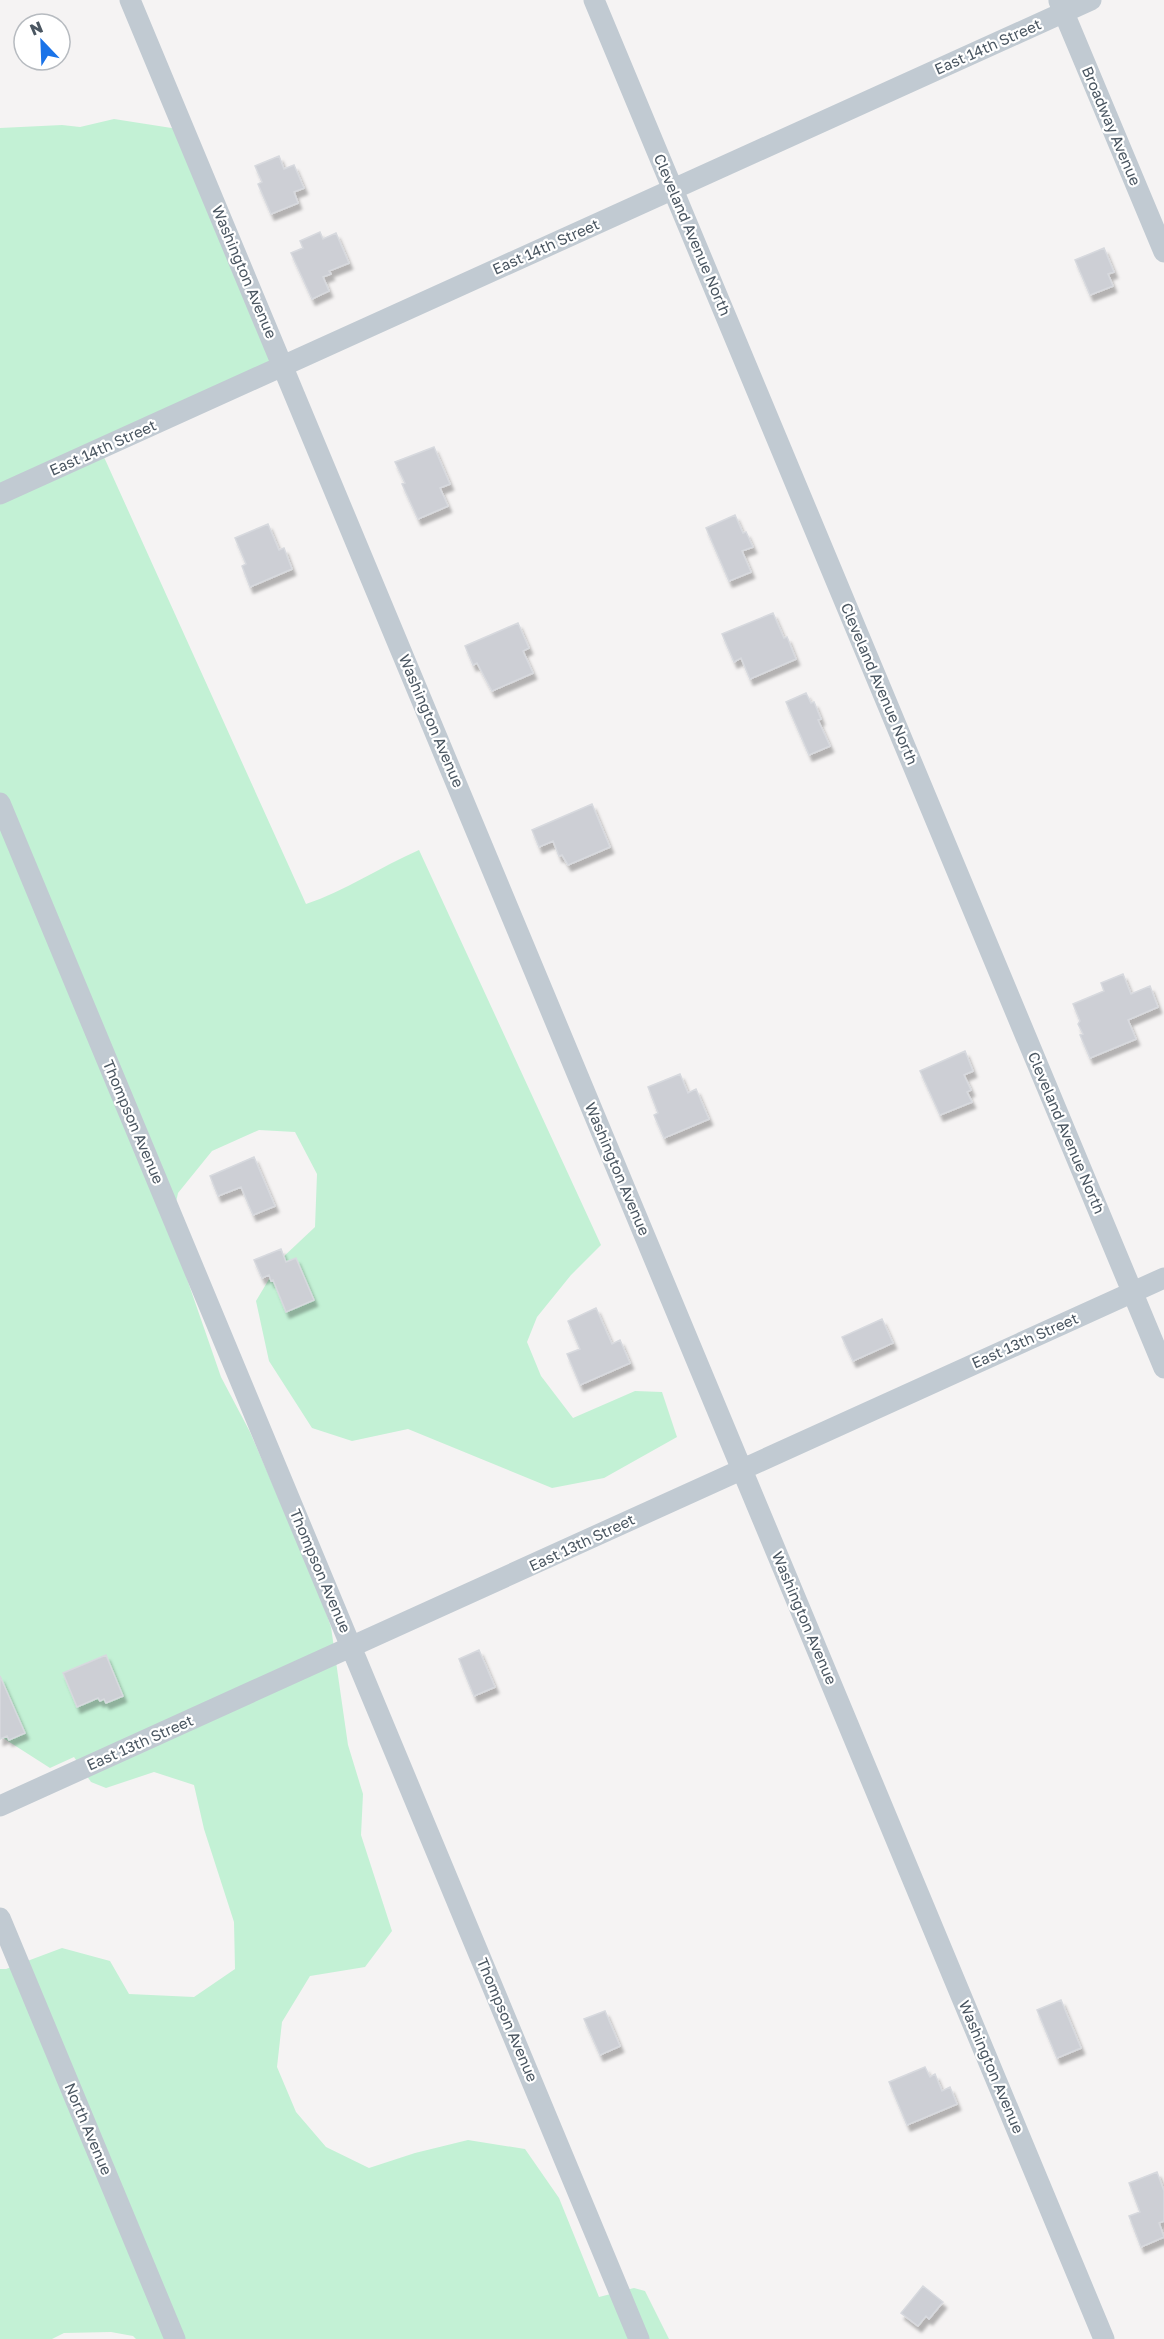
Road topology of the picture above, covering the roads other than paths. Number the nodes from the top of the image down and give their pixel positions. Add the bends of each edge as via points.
1 (130, 0) edge
2 (594, 0) edge
3 (1091, 0) edge
4 (1062, 6) edge
5 (673, 190) junction
6 (1164, 252) edge
7 (283, 366) junction
8 (0, 494) edge
9 (0, 803) edge
10 (1164, 1278) edge
11 (1132, 1292) junction
12 (1164, 1368) edge
13 (743, 1470) junction
14 (352, 1648) junction
15 (0, 1806) edge
16 (0, 1918) edge
17 (176, 2339) edge
18 (639, 2339) edge
19 (1104, 2339) edge

1 - 7 street, Washington Avenue
2 - 5 street, Cleveland Avenue North
3 - 4 street, East 14th Street
4 - 5 street, East 14th Street
4 - 6 street, Broadway Avenue
5 - 7 street, East 14th Street
5 - 11 street, Cleveland Avenue North
7 - 8 street, East 14th Street
7 - 13 street, Washington Avenue
9 - 14 street, Thompson Avenue
10 - 11 street, East 13th Street
11 - 12 street, Cleveland Avenue North
11 - 13 street, East 13th Street
13 - 14 street, East 13th Street
13 - 19 street, Washington Avenue
14 - 15 street, East 13th Street
14 - 18 street, Thompson Avenue
16 - 17 street, North Avenue

